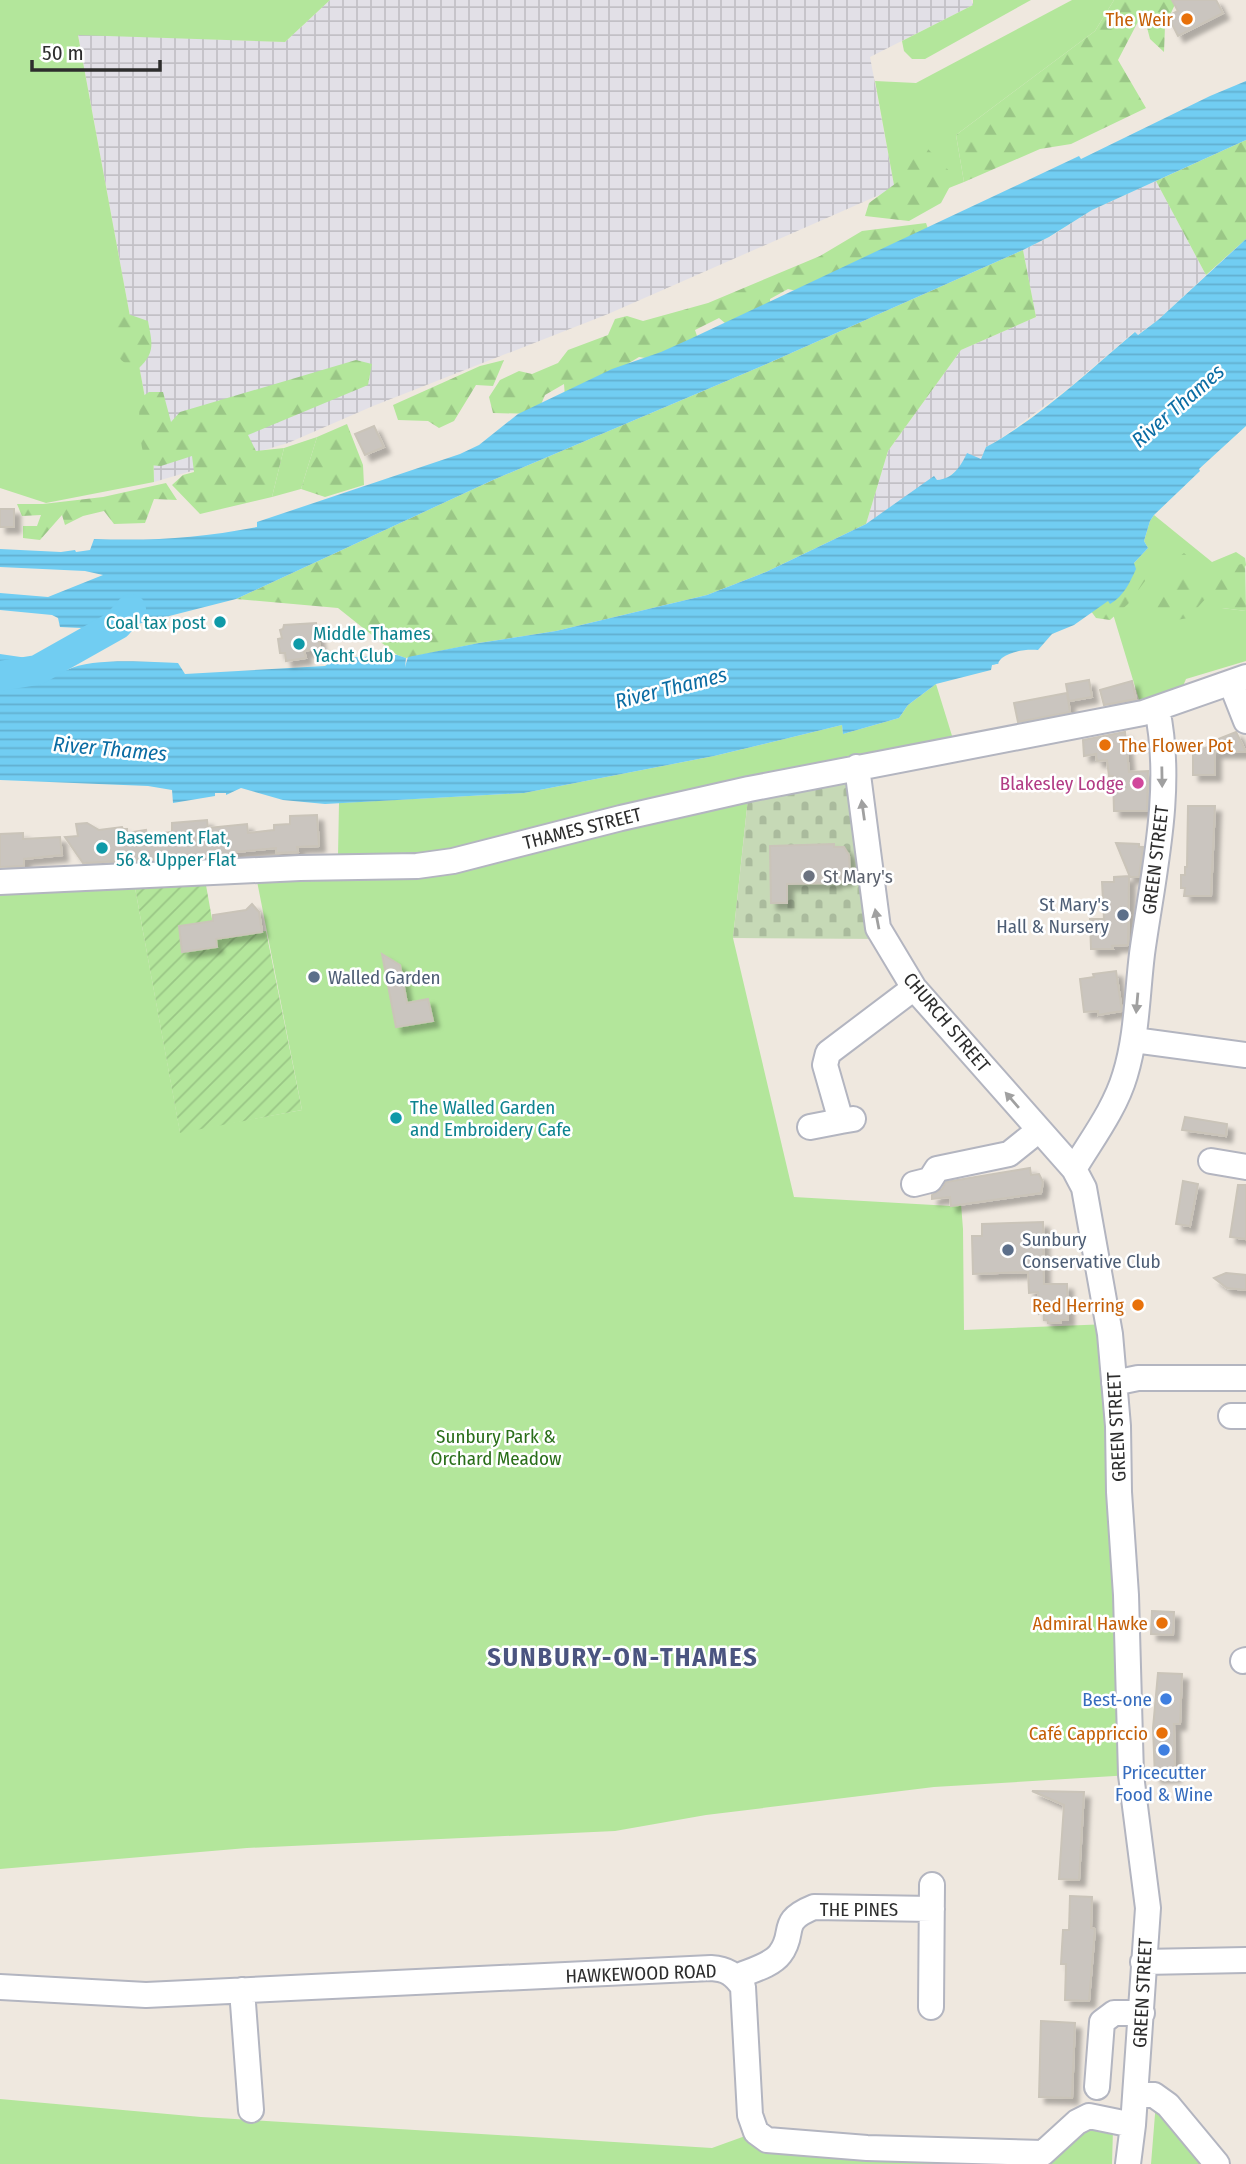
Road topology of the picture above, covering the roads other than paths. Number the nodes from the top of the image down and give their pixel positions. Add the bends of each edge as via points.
1 (1239, 680) edge
2 (1157, 709) junction
3 (1246, 721) edge
4 (857, 767) junction
5 (0, 882) edge
6 (914, 988) junction
7 (1134, 1040) junction
8 (1246, 1055) edge
9 (810, 1127) dead end
10 (1038, 1130) junction
11 (1210, 1161) dead end
12 (1246, 1167) edge
13 (1074, 1169) junction
14 (914, 1184) dead end
15 (1246, 1378) edge
16 (1114, 1383) junction
17 (1246, 1960) edge
18 (1143, 1962) junction
19 (736, 1977) junction
20 (0, 1987) edge
21 (242, 1990) junction
22 (924, 1994) dead end
23 (1142, 2013) junction
24 (1097, 2087) dead end
25 (1136, 2093) junction
26 (251, 2110) dead end
27 (1133, 2125) junction
28 (1128, 2164) edge
29 (1217, 2164) edge

1 - 2 street, THAMES STREET
1 - 3 street
2 - 4 street, THAMES STREET
2 -> 7 street, GREEN STREET via 1162,799
4 - 5 street, THAMES STREET via 417,866
6 -> 4 street, CHURCH STREET via 878,928
6 - 9 street via 828,1053 825,1065 847,1120
10 -> 6 street, CHURCH STREET
7 - 8 street
7 - 13 street, GREEN STREET via 1114,1101
10 - 13 street, CHURCH STREET
10 - 14 street via 1009,1154 937,1169 930,1180
11 - 12 street
13 - 16 street, GREEN STREET via 1084,1188 1102,1280
15 - 16 street via 1138,1378
16 - 18 street, GREEN STREET via 1131,1775 1148,1908
17 - 18 street
18 - 23 street, GREEN STREET
19 - 21 street, HAWKEWOOD ROAD via 711,1968
19 - 22 street, THE PINES via 774,1960 784,1947 793,1919 814,1907 932,1897
19 - 27 street, HAWKEWOOD ROAD via 743,1987 751,2124 767,2140 1043,2153 1089,2116
20 - 21 street, HAWKEWOOD ROAD via 146,1994
21 - 26 street
23 - 24 street via 1114,2013 1102,2022
23 - 25 street, GREEN STREET
25 - 27 street, GREEN STREET
25 - 29 street via 1154,2095 1168,2105
27 - 28 street, GREEN STREET

